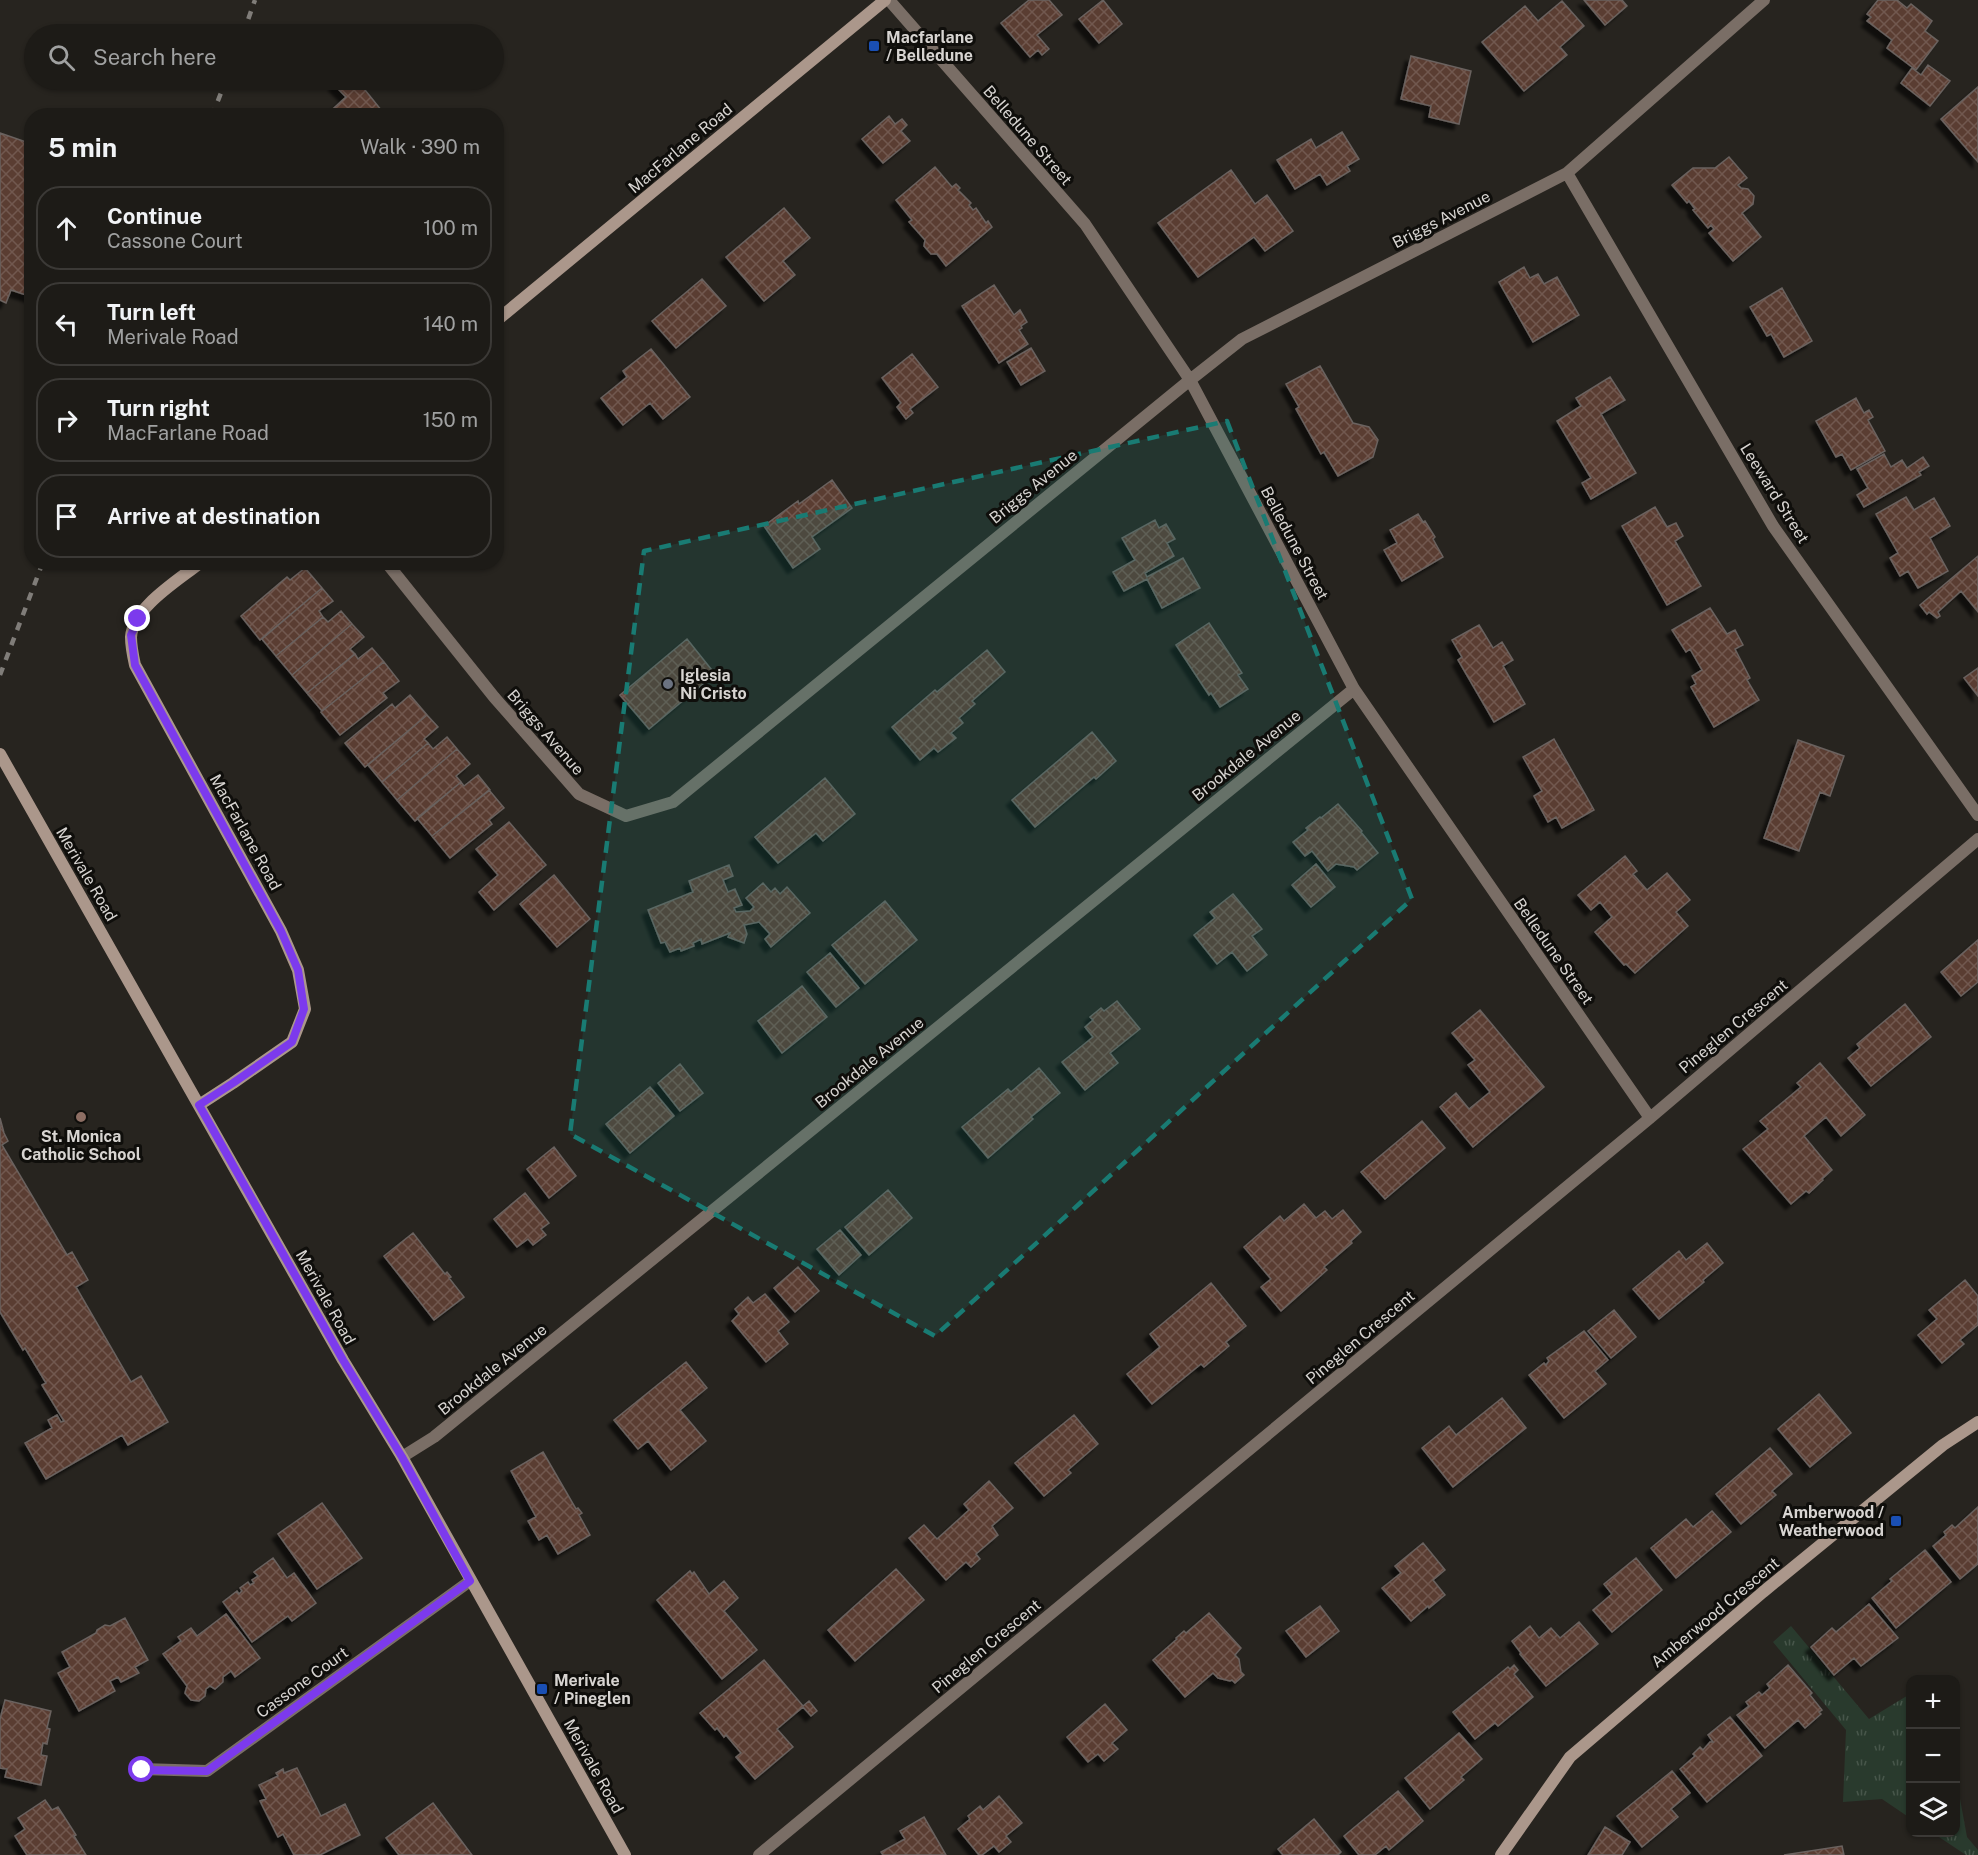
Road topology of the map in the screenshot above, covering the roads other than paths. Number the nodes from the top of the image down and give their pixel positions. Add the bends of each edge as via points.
1 (885, 0) edge
2 (890, 0) edge
3 (1764, 0) edge
4 (1567, 173) junction
5 (504, 314) edge
6 (1190, 380) junction
7 (191, 570) edge
8 (392, 570) edge
9 (1354, 689) junction
10 (0, 754) edge
11 (1978, 815) edge
12 (1978, 839) edge
13 (199, 1105) junction
14 (1650, 1119) junction
15 (1978, 1422) edge
16 (402, 1457) junction
17 (470, 1581) junction
18 (142, 1770) dead end
19 (625, 1855) edge
20 (759, 1855) edge
21 (1501, 1855) edge

1 - 5 street, MacFarlane Road
2 - 6 street, Belledune Street via 1085,224
3 - 4 street, Briggs Avenue
4 - 6 street, Briggs Avenue via 1242,339
4 - 11 street, Leeward Street via 1773,526
6 - 8 street, Briggs Avenue via 673,802 626,816 579,794 494,697
6 - 9 street, Belledune Street
7 - 13 street, MacFarlane Road via 147,605 131,635 135,665 281,931 298,970 304,1009 292,1042
9 - 14 street, Belledune Street
9 - 16 street, Brookdale Avenue via 444,1430
10 - 13 street, Merivale Road
12 - 14 street, Pineglen Crescent
13 - 16 street, Merivale Road
14 - 20 street, Pineglen Crescent
15 - 21 street, Amberwood Crescent via 1943,1445 1772,1585 1570,1757
16 - 17 street, Merivale Road
17 - 18 street, Cassone Court via 207,1771
17 - 19 street, Merivale Road

